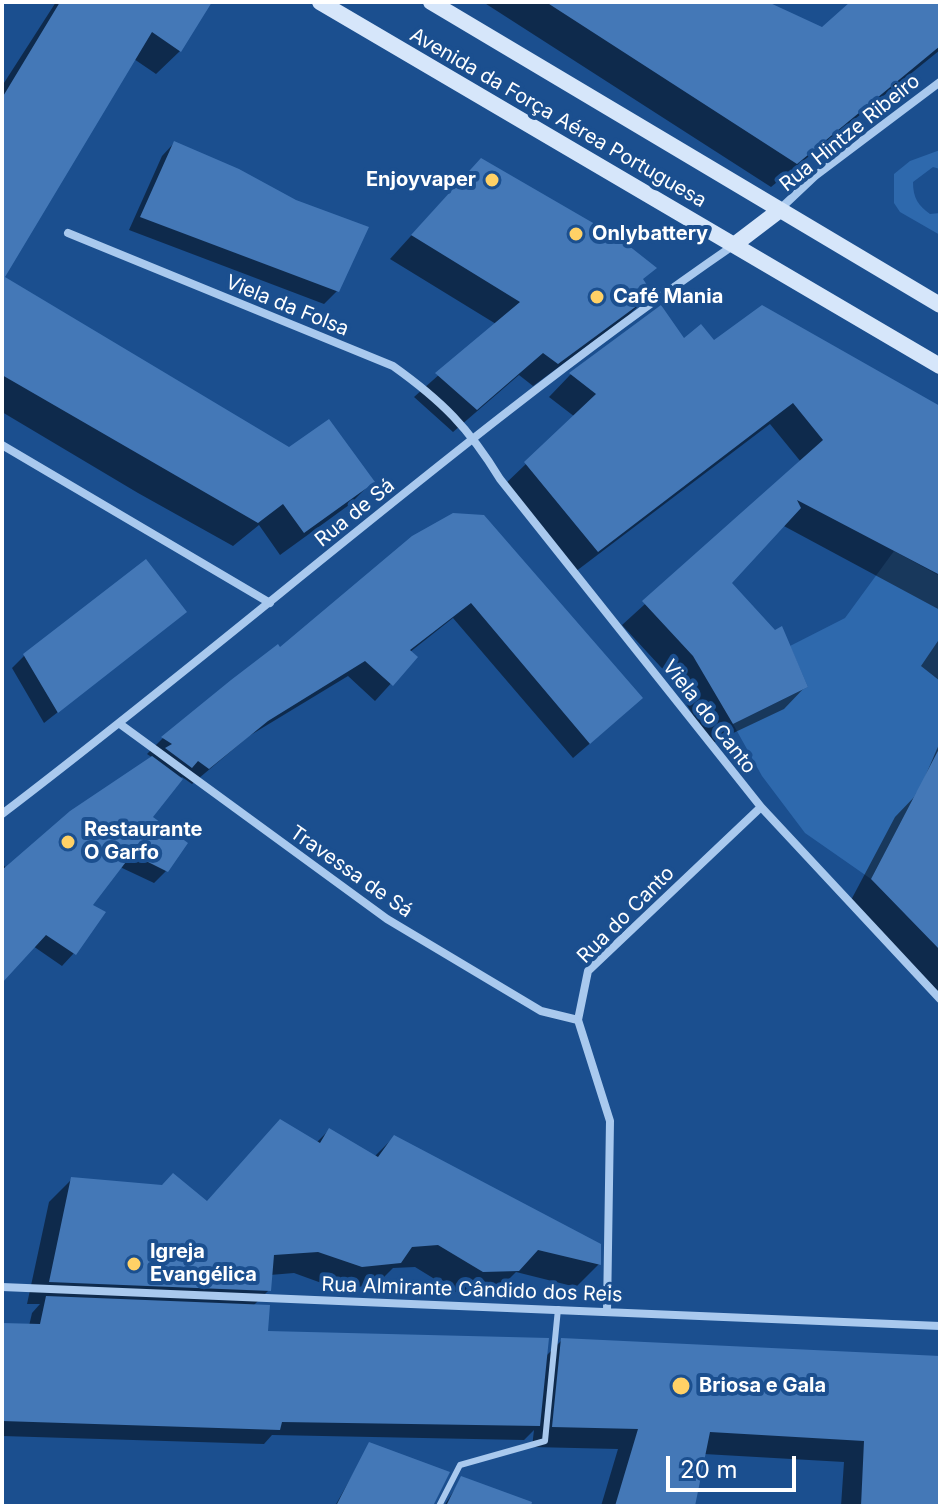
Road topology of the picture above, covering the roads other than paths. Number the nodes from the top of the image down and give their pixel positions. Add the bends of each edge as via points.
1 (320, 2) edge
2 (431, 2) edge
3 (940, 82) edge
4 (780, 210) junction
5 (68, 233) dead end
6 (734, 245) junction
7 (940, 305) edge
8 (940, 366) edge
9 (475, 437) junction
10 (2, 445) edge
11 (270, 603) junction
12 (120, 724) junction
13 (761, 807) junction
14 (2, 814) edge
15 (940, 999) edge
16 (578, 1020) junction
17 (2, 1287) edge
18 (558, 1309) junction
19 (607, 1311) junction
20 (940, 1326) edge
21 (439, 1506) edge

1 - 6 street, Avenida da Força Aérea Portuguesa
2 - 4 street, Avenida da Força Aérea Portuguesa
3 - 4 street, Rua Hintze Ribeiro via 815,176
4 - 6 street
4 - 7 street, Avenida da Força Aérea Portuguesa
5 - 9 street, Viela da Folsa via 393,366 430,392
6 - 8 street, Avenida da Força Aérea Portuguesa
6 - 9 street, Rua de Sá
9 - 11 street, Rua de Sá
9 - 13 street, Viela do Canto via 500,479
10 - 11 street
11 - 12 street, Rua de Sá
12 - 14 street, Rua de Sá
12 - 16 street, Travessa de Sá via 387,919 541,1011
13 - 15 street, Viela do Canto
13 - 16 street, Rua do Canto via 588,971
16 - 19 street, Rua do Canto via 610,1121
17 - 18 street, Rua Almirante Cândido dos Reis
18 - 19 street, Rua Almirante Cândido dos Reis
18 - 21 lane via 545,1441 460,1465
19 - 20 street, Rua Almirante Cândido dos Reis

